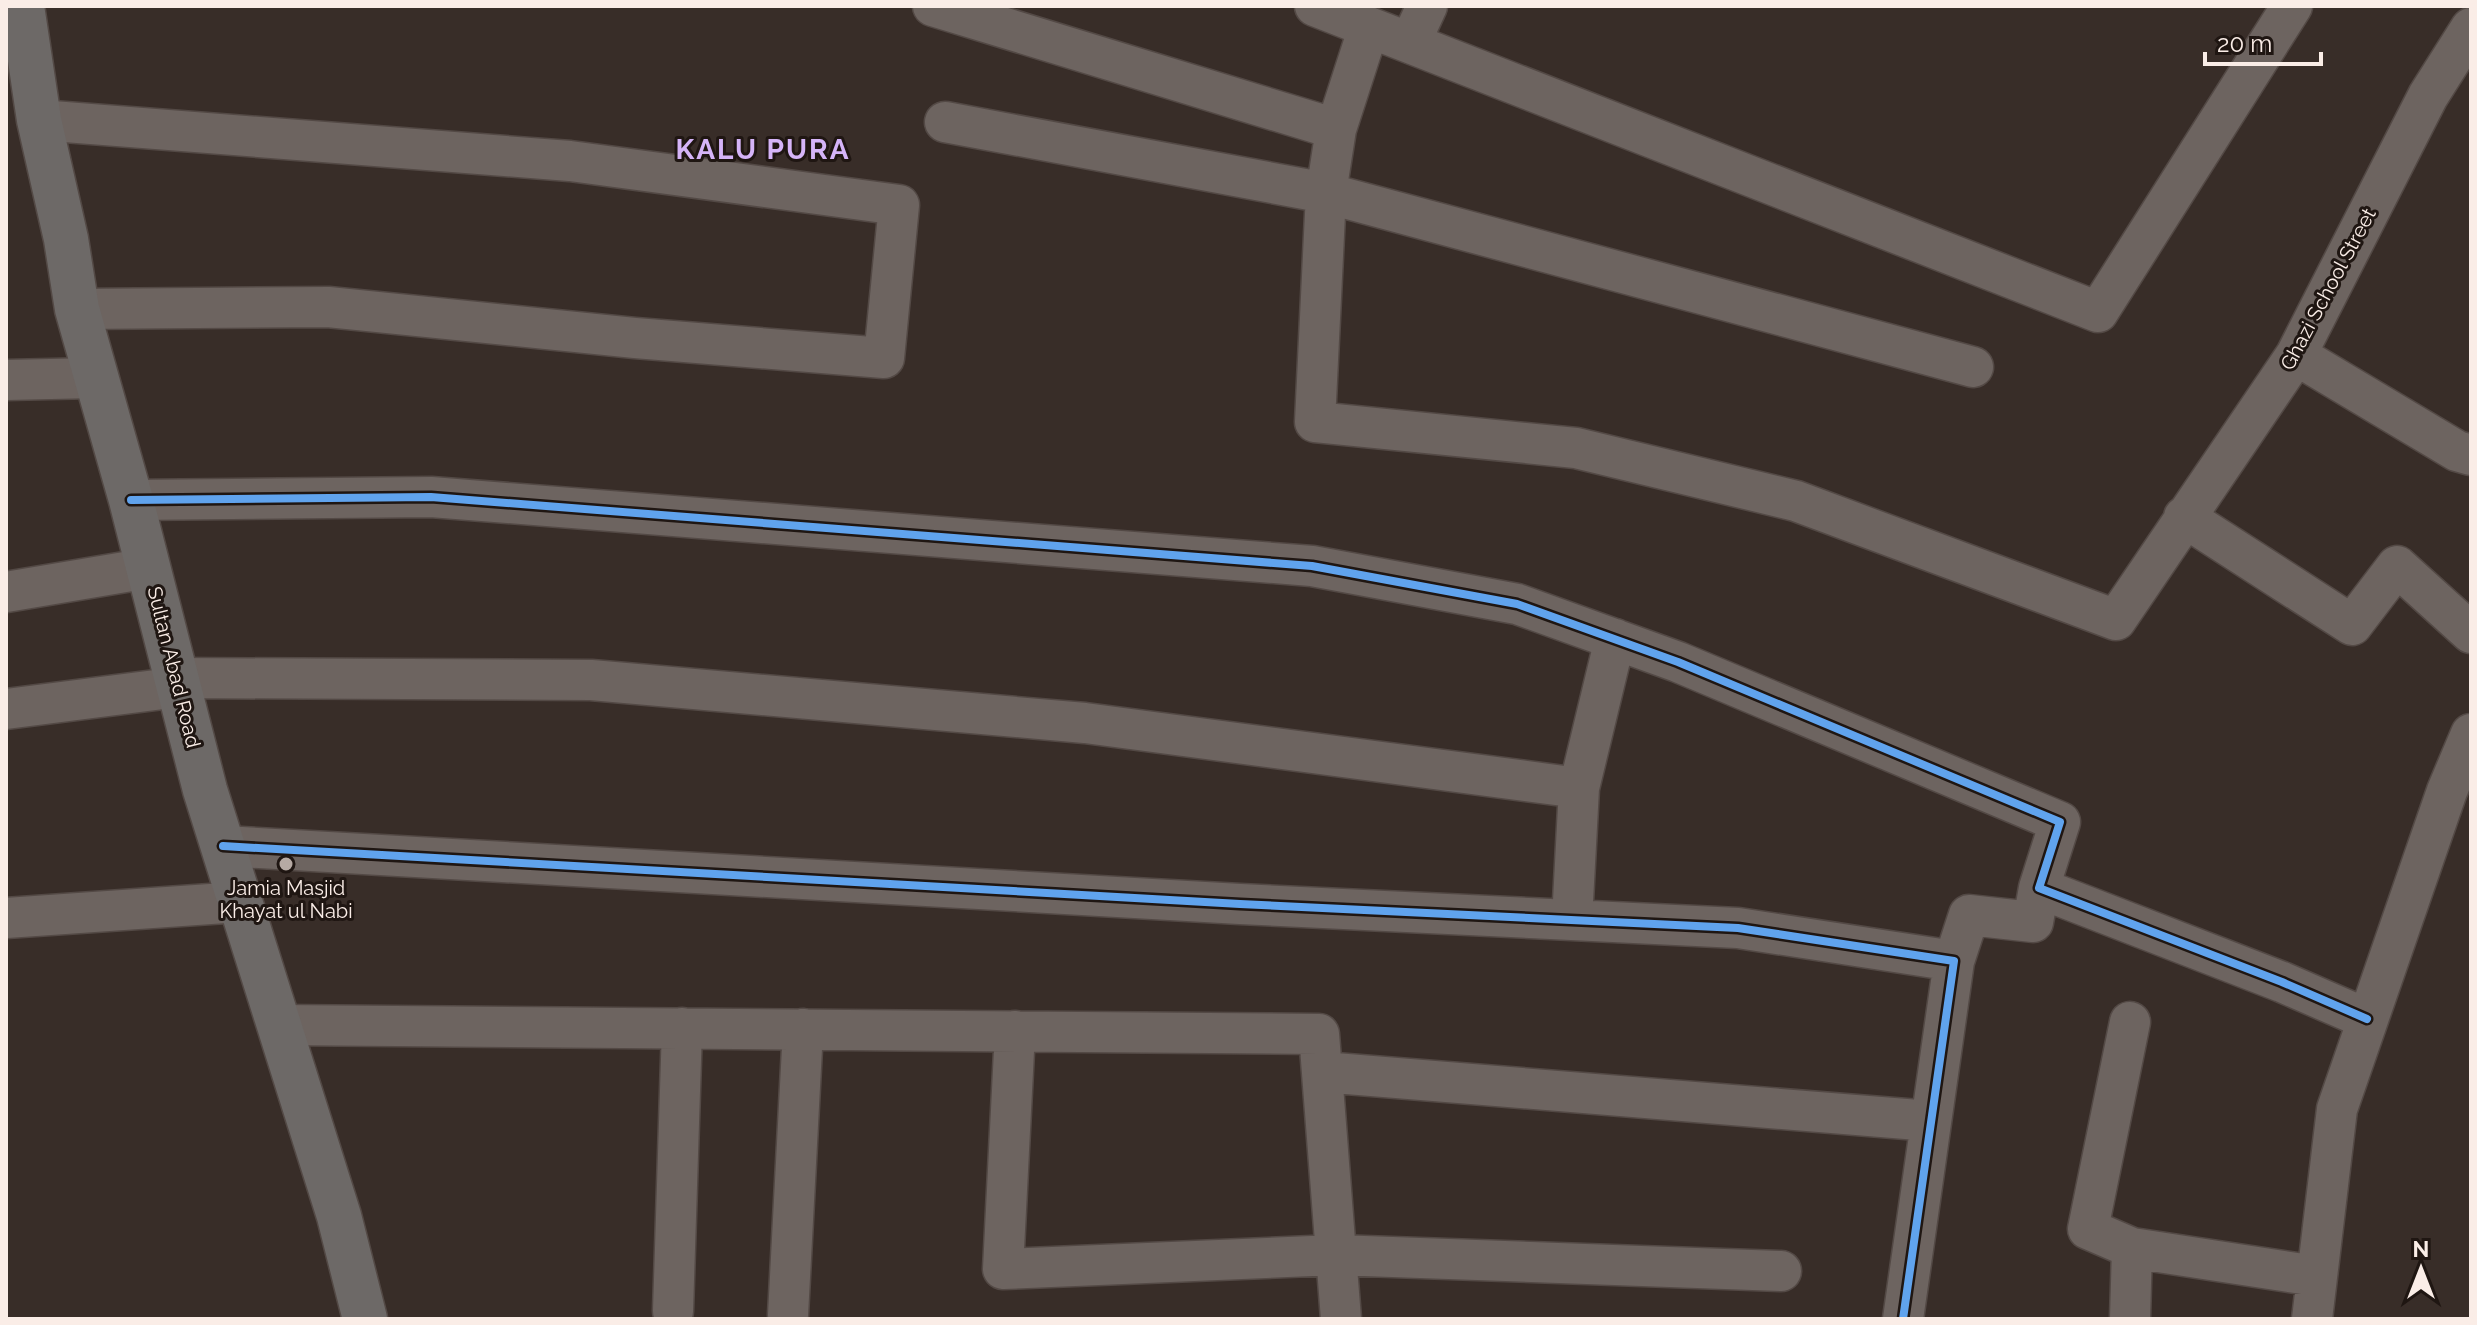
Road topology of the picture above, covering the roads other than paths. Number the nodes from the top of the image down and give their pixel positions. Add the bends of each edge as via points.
1 (22, 6) edge
2 (933, 6) edge
3 (1315, 6) edge
4 (1427, 6) edge
5 (2292, 6) edge
6 (1369, 27) junction
7 (2471, 28) edge
8 (1410, 43) junction
9 (39, 120) junction
10 (945, 122) dead end
11 (1336, 129) junction
12 (1326, 193) junction
13 (77, 309) junction
14 (2296, 355) junction
15 (1973, 367) dead end
16 (95, 378) junction
17 (6, 380) edge
18 (2471, 455) edge
19 (131, 500) junction
20 (2184, 517) junction
21 (149, 568) junction
22 (6, 592) edge
23 (2471, 633) edge
24 (1615, 639) junction
25 (178, 683) junction
26 (6, 709) edge
27 (2471, 734) edge
28 (1579, 788) junction
29 (223, 846) junction
30 (2039, 888) junction
31 (240, 902) junction
32 (6, 918) edge
33 (1572, 920) junction
34 (1954, 961) junction
35 (2367, 1019) junction
36 (2130, 1022) dead end
37 (279, 1025) junction
38 (682, 1028) junction
39 (803, 1029) junction
40 (1015, 1031) junction
41 (1322, 1072) junction
42 (1931, 1121) junction
43 (2132, 1248) junction
44 (1336, 1255) junction
45 (1781, 1271) dead end
46 (2316, 1276) junction
47 (673, 1311) dead end
48 (788, 1315) dead end
49 (365, 1319) edge
50 (1341, 1319) edge
51 (1903, 1319) edge
52 (2130, 1319) edge
53 (2312, 1319) edge

1 - 9 street, Sultan Abad Road
2 - 11 street
3 - 6 street
4 - 8 street
5 - 8 street via 2098,312
6 - 8 street
6 - 11 street
7 - 14 street, Ghazi School Street via 2428,96
9 - 13 street, Sultan Abad Road
9 - 13 street via 570,161 899,205 884,358 328,307
10 - 12 street
11 - 12 street
12 - 15 street
12 - 20 street, Ghazi School Street via 1315,422 1576,448 1796,501 2116,620
13 - 16 street, Sultan Abad Road
14 - 18 street
14 - 20 street, Ghazi School Street
16 - 17 street
16 - 19 street, Sultan Abad Road
19 - 21 street, Sultan Abad Road
19 - 24 street via 431,497 1312,566 1517,604
20 - 23 street via 2352,625 2397,566
21 - 22 street
21 - 25 street, Sultan Abad Road
24 - 28 street
24 - 30 street via 2060,822
25 - 26 street
25 - 28 street via 606,681 1085,723
25 - 29 street, Sultan Abad Road
27 - 35 street
28 - 33 street
29 - 31 street, Sultan Abad Road
29 - 33 street
30 - 34 street via 2033,922 1969,915
30 - 35 street
31 - 32 street
31 - 37 street, Sultan Abad Road
33 - 34 street via 1738,928
34 - 42 street
35 - 46 street via 2337,1109
36 - 43 street via 2088,1229
37 - 38 street
37 - 49 street, Sultan Abad Road
38 - 39 street
38 - 47 street
39 - 40 street
39 - 48 street
40 - 41 street via 1319,1034
40 - 44 street via 1003,1269
41 - 42 street
41 - 44 street
42 - 51 street
43 - 46 street
43 - 52 street
44 - 45 street
44 - 50 street
46 - 53 street

